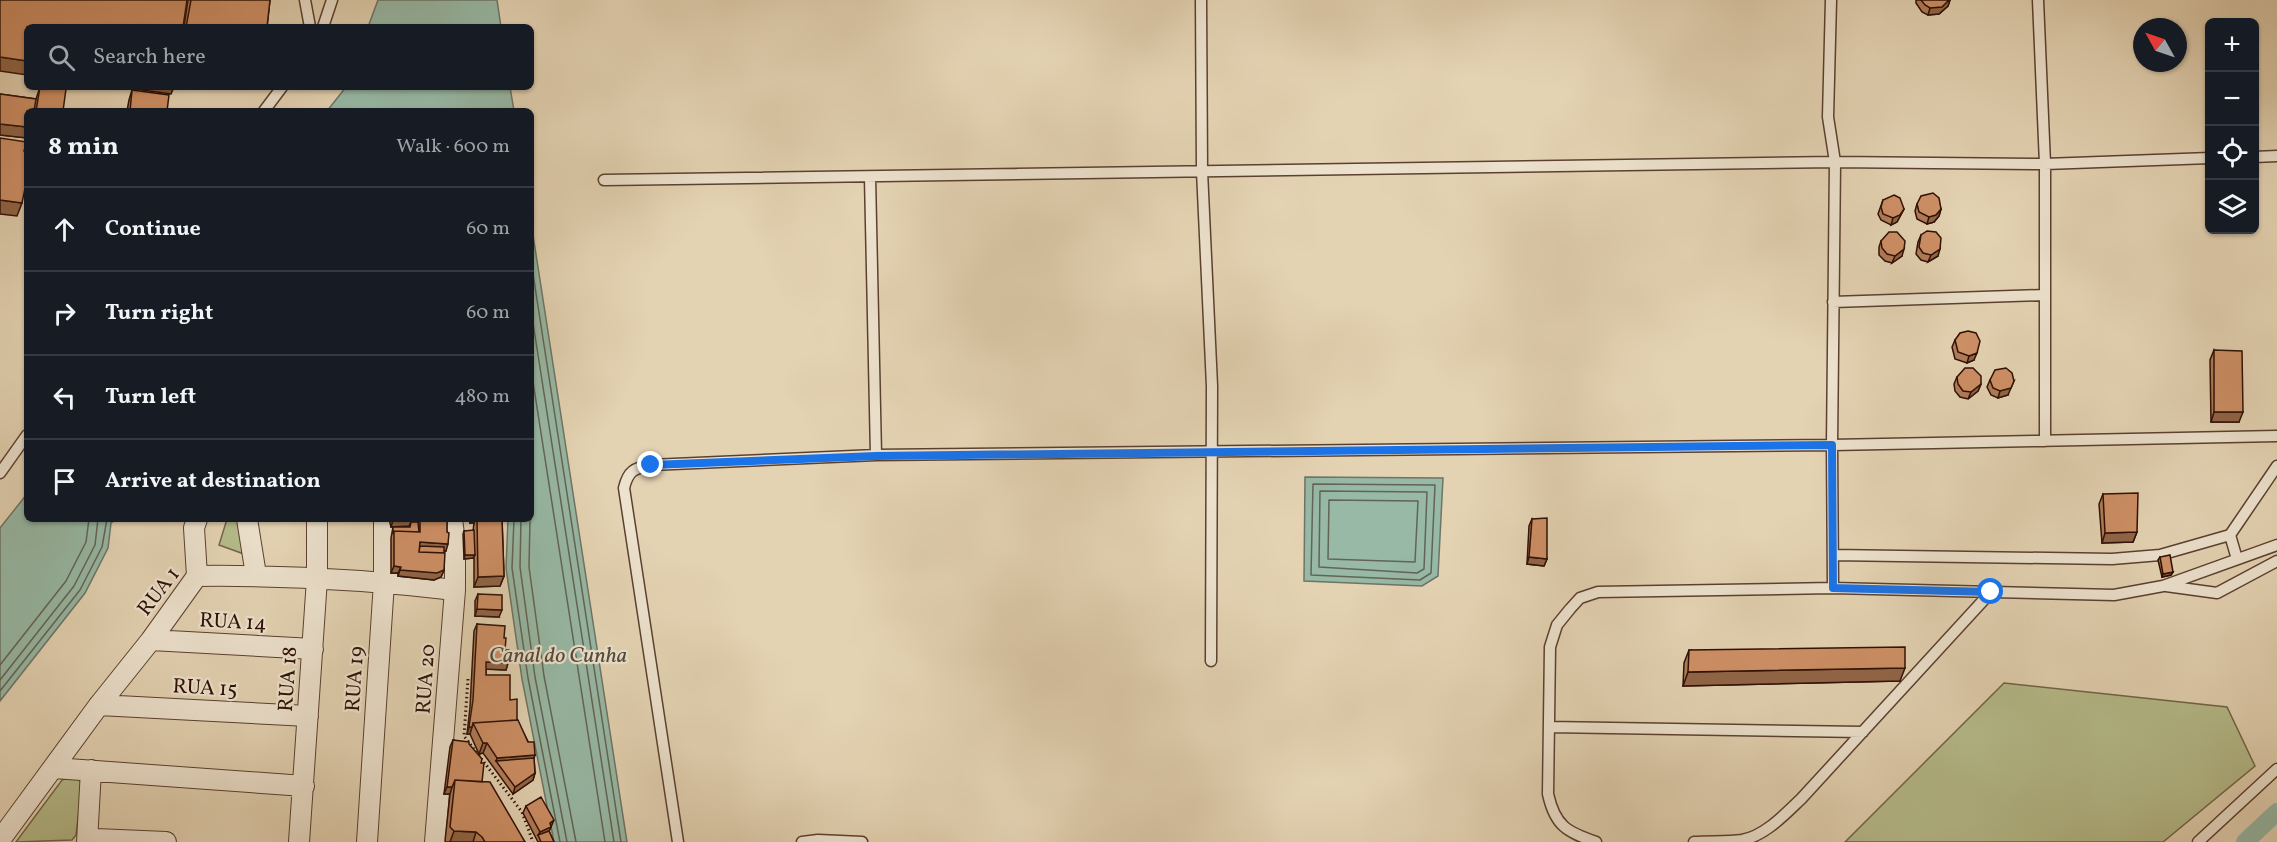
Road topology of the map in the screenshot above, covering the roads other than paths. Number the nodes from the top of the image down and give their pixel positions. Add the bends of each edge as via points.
1 (305, 0) edge
2 (332, 0) edge
3 (1201, 0) edge
4 (1831, 0) edge
5 (2038, 0) edge
6 (309, 24) edge
7 (324, 24) edge
8 (280, 90) edge
9 (266, 108) edge
10 (2277, 156) edge
11 (2259, 157) edge
12 (2205, 158) edge
13 (1835, 162) junction
14 (2045, 164) junction
15 (1202, 171) junction
16 (870, 177) junction
17 (604, 180) dead end
18 (2045, 295) junction
19 (1833, 302) junction
20 (2277, 436) edge
21 (24, 439) edge
22 (2045, 441) junction
23 (1832, 445) junction
24 (1212, 452) junction
25 (876, 456) junction
26 (2277, 466) edge
27 (0, 473) edge
28 (196, 522) edge
29 (247, 522) edge
30 (317, 522) edge
31 (384, 522) edge
32 (452, 522) edge
33 (2230, 536) junction
34 (2277, 545) edge
35 (1833, 555) junction
36 (2237, 559) junction
37 (2277, 561) edge
38 (256, 575) junction
39 (197, 576) junction
40 (317, 579) junction
41 (384, 582) junction
42 (2163, 586) junction
43 (1833, 588) junction
44 (455, 590) junction
45 (1991, 592) junction
46 (151, 640) junction
47 (313, 649) junction
48 (1211, 661) dead end
49 (99, 705) junction
50 (308, 716) junction
51 (1549, 727) junction
52 (1863, 732) junction
53 (54, 768) junction
54 (2277, 769) edge
55 (91, 770) junction
56 (304, 786) junction
57 (1568, 838) edge
58 (0, 840) edge
59 (88, 842) edge
60 (166, 842) edge
61 (299, 842) edge
62 (367, 842) edge
63 (435, 842) edge
64 (678, 842) edge
65 (802, 842) edge
66 (862, 842) edge
67 (1596, 842) edge
68 (1694, 842) edge
69 (2198, 842) edge

1 - 6 lane
2 - 7 lane
3 - 15 lane
4 - 13 lane via 1828,117
5 - 14 lane
8 - 9 lane
10 - 11 lane
12 - 14 lane
13 - 14 lane
13 - 15 lane
13 - 19 lane
14 - 18 lane
15 - 16 lane
15 - 24 lane
16 - 17 lane
16 - 25 lane
18 - 19 lane
18 - 22 lane
19 - 23 lane
20 - 22 lane
21 - 27 lane
22 - 23 lane
23 - 24 lane
23 - 35 lane
24 - 25 lane
24 - 48 lane
25 - 64 lane via 651,465 635,467 627,475 624,488
26 - 33 lane
28 - 39 street
29 - 38 street
30 - 40 street, RUA 18
31 - 41 street, RUA 19
32 - 44 street, RUA 20
33 - 35 lane via 2160,555 2112,559
33 - 36 lane
34 - 36 lane
35 - 43 lane
36 - 42 lane
37 - 42 lane via 2217,593
38 - 39 street, RUA 1
38 - 40 street, RUA 1
39 - 46 street, RUA 1
40 - 41 street, RUA 1
40 - 47 street, RUA 18
41 - 44 street, RUA 1
41 - 62 street, RUA 19
42 - 45 lane via 2115,594
43 - 45 lane
43 - 51 lane via 1598,592 1580,598 1557,626 1550,648
44 - 63 street, RUA 20
45 - 52 lane
46 - 47 street, RUA 14
46 - 49 street, RUA 1
47 - 50 street, RUA 18
49 - 50 street, RUA 15
49 - 53 street, RUA 1
50 - 56 street, RUA 18
51 - 52 lane
51 - 57 lane via 1550,802
52 - 68 lane via 1801,799 1760,833 1744,840
53 - 55 street
53 - 58 street, RUA 1
54 - 69 lane
55 - 56 street
55 - 59 street
56 - 61 street, RUA 18
57 - 67 lane
59 - 60 street
65 - 66 lane

